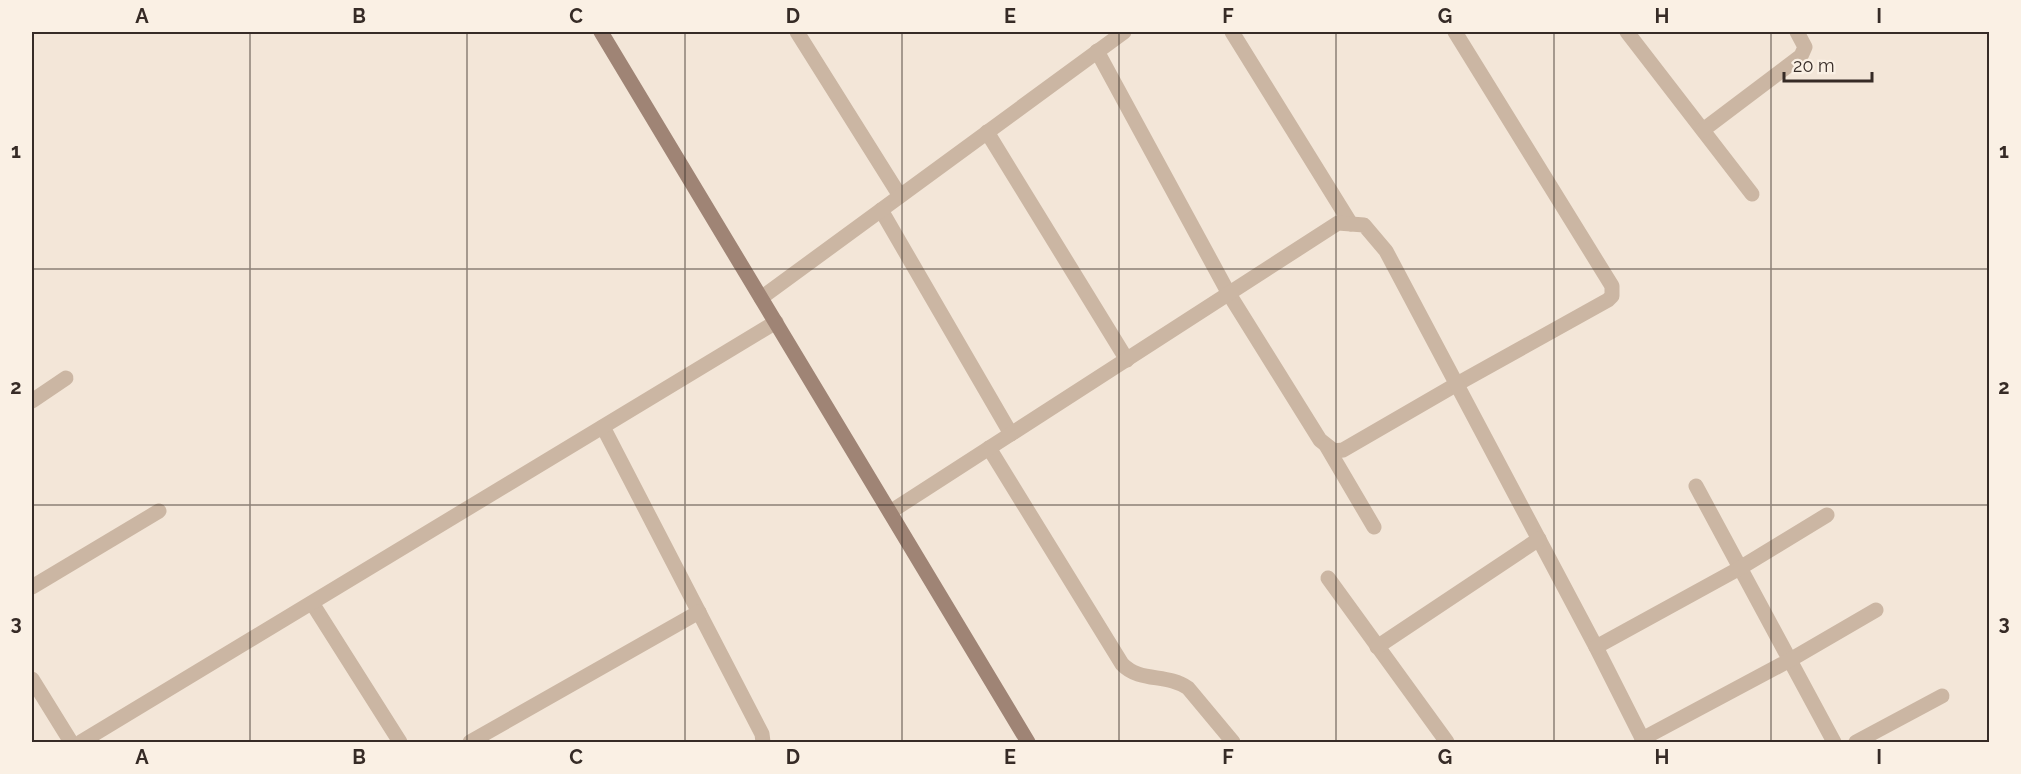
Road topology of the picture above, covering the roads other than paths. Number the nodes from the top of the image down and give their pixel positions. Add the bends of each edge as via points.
1 (601, 32) edge
2 (797, 32) edge
3 (1124, 32) edge
4 (1232, 32) edge
5 (1455, 32) edge
6 (1628, 32) edge
7 (1797, 32) edge
8 (1097, 51) junction
9 (1703, 130) junction
10 (987, 132) junction
11 (1752, 194) dead end
12 (900, 196) junction
13 (881, 210) junction
14 (1351, 224) junction
15 (1229, 294) junction
16 (761, 298) junction
17 (776, 322) junction
18 (1127, 360) junction
19 (66, 378) dead end
20 (1457, 384) junction
21 (32, 401) edge
22 (603, 427) junction
23 (1011, 434) junction
24 (1327, 447) junction
25 (989, 448) junction
26 (1696, 486) dead end
27 (159, 511) dead end
28 (890, 512) junction
29 (1827, 515) dead end
30 (1374, 527) dead end
31 (1539, 538) junction
32 (1740, 568) junction
33 (1328, 578) dead end
34 (32, 587) edge
35 (312, 603) junction
36 (1876, 610) dead end
37 (699, 612) junction
38 (1377, 646) junction
39 (1596, 647) junction
40 (1790, 660) junction
41 (32, 679) edge
42 (1942, 696) dead end
43 (1643, 741) edge
44 (71, 742) edge
45 (81, 742) edge
46 (400, 742) edge
47 (470, 742) edge
48 (763, 742) edge
49 (1028, 742) edge
50 (1233, 742) edge
51 (1447, 742) edge
52 (1834, 742) edge
53 (1856, 742) edge

1 - 16 street
2 - 12 street
3 - 8 street
4 - 14 street
5 - 20 street via 1613,290 1608,300
6 - 9 street
7 - 9 street via 1805,47 1801,56
8 - 10 street
8 - 15 street
9 - 11 street
10 - 12 street
10 - 18 street
12 - 13 street
13 - 16 street
13 - 23 street
14 - 15 street via 1338,223
14 - 20 street via 1364,225 1386,251
15 - 18 street
15 - 24 street
16 - 17 street
17 - 22 street
17 - 28 street
18 - 23 street
19 - 21 street
20 - 24 street via 1343,450
20 - 31 street
22 - 35 street
22 - 37 street
23 - 25 street
24 - 30 street
25 - 28 street
25 - 50 street via 1122,664 1139,676 1180,682
26 - 32 street
27 - 34 street
28 - 49 street
29 - 32 street
31 - 38 street
31 - 39 street
32 - 39 street
32 - 40 street
33 - 38 street
35 - 45 street
35 - 46 street
36 - 40 street
37 - 47 street
37 - 48 street
38 - 51 street
39 - 43 street
40 - 43 street
40 - 52 street
41 - 44 street
42 - 53 street

